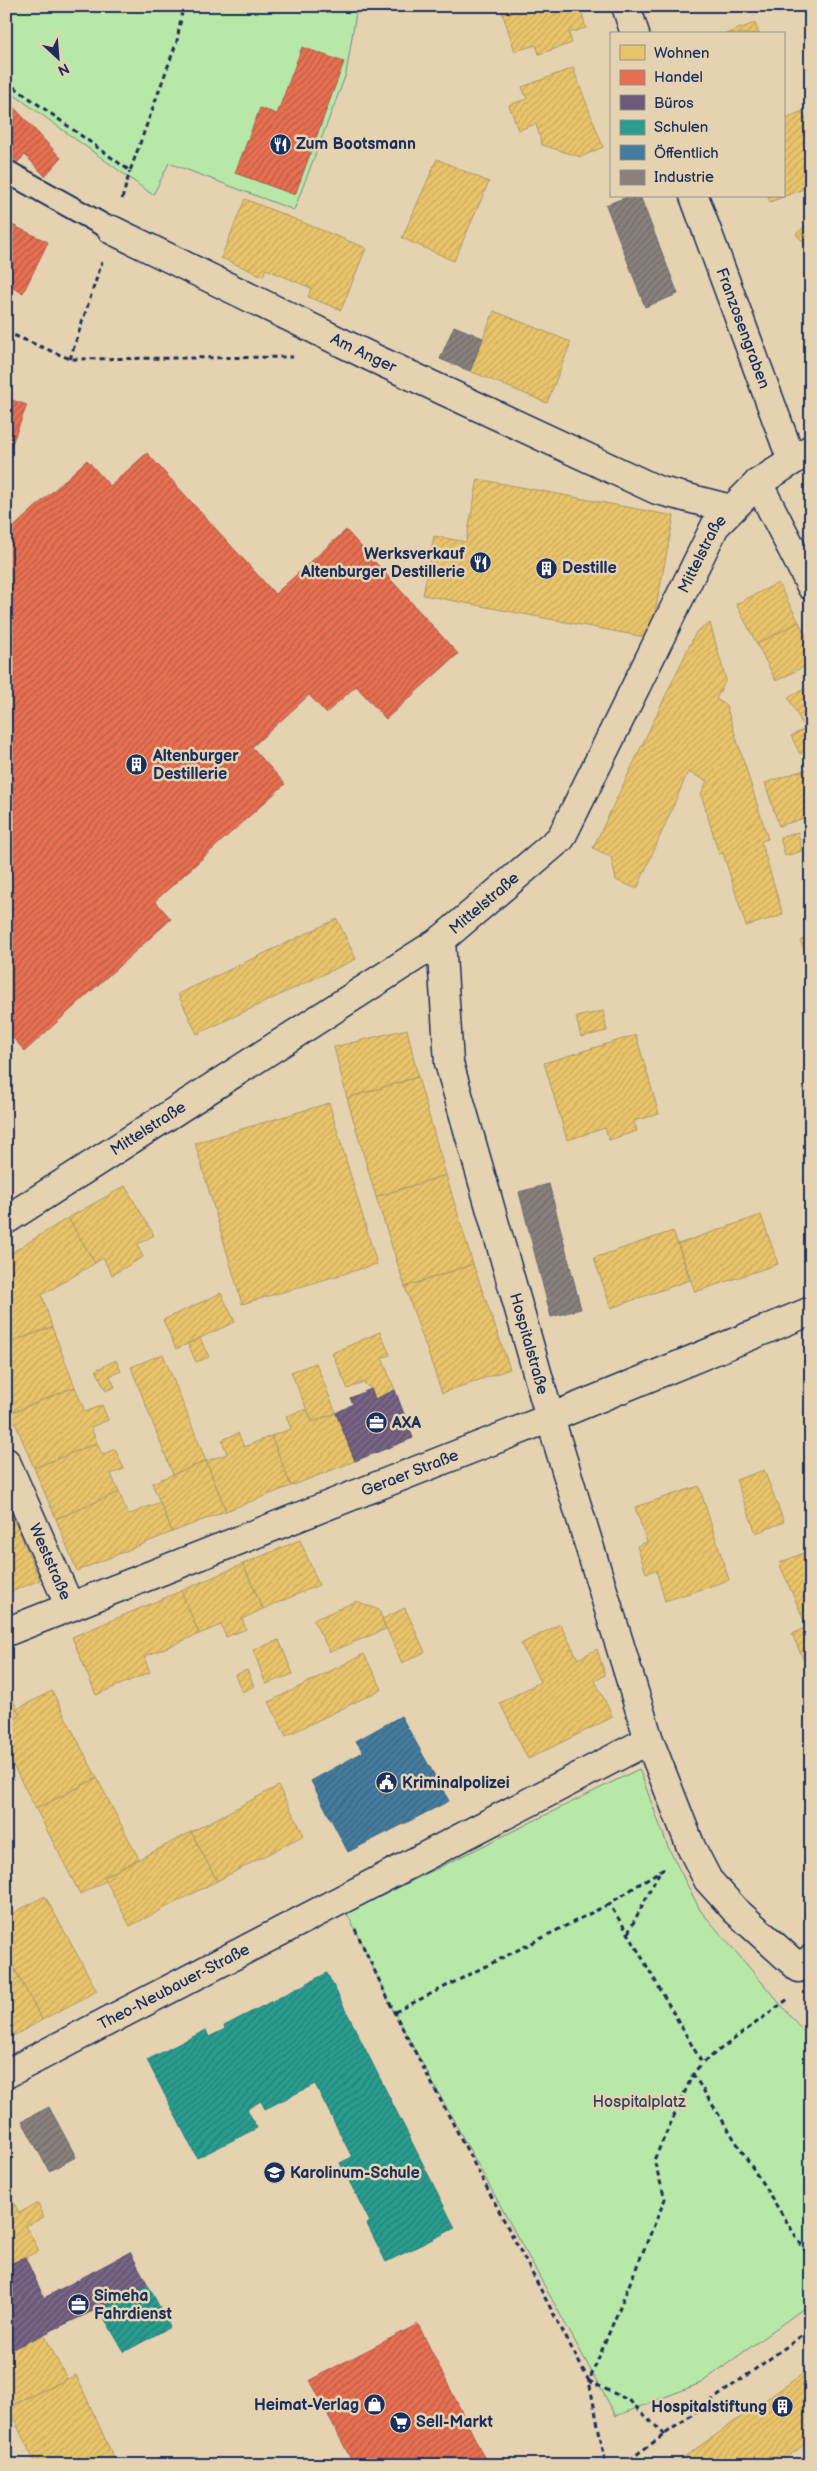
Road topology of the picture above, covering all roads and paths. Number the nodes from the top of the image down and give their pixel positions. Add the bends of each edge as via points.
1 (183, 6) edge
2 (626, 6) edge
3 (634, 32) edge
4 (6, 72) edge
5 (6, 171) edge
6 (695, 198) edge
7 (112, 230) junction
8 (6, 332) edge
9 (299, 357) dead end
10 (70, 359) junction
11 (801, 455) edge
12 (758, 483) junction
13 (731, 509) junction
14 (811, 586) edge
15 (441, 940) junction
16 (6, 1220) edge
17 (811, 1311) edge
18 (550, 1418) junction
19 (6, 1462) edge
20 (70, 1607) junction
21 (6, 1632) edge
22 (649, 1740) junction
23 (692, 1847) junction
24 (660, 1872) junction
25 (340, 1899) junction
26 (608, 1904) junction
27 (628, 1933) junction
28 (811, 1959) edge
29 (795, 1993) dead end
30 (394, 2012) junction
31 (702, 2063) junction
32 (6, 2074) edge
33 (693, 2074) junction
34 (811, 2260) edge
35 (811, 2329) edge
36 (589, 2381) junction
37 (665, 2435) junction
38 (606, 2465) edge
39 (622, 2465) edge

1 - 4 path via 177,41 130,171 10,84
2 - 3 street
5 - 7 lane, Am Anger
6 - 11 street, Franzosengraben
7 - 10 path
7 - 13 street, Am Anger via 369,356 657,490
8 - 10 path
9 - 10 path
11 - 12 street, Mittelstraße
12 - 13 street, Mittelstraße
12 - 14 street
13 - 15 street, Mittelstraße via 715,526 561,838
15 - 16 street, Mittelstraße
15 - 18 street, Hospitalstraße via 449,1063
17 - 18 street, Geraer Straße
18 - 20 street, Geraer Straße
18 - 22 street, Hospitalstraße
19 - 20 street, Weststraße
20 - 21 street, Geraer Straße
22 - 23 street
22 - 25 street
23 - 24 path
23 - 28 street via 708,1880 735,1910 799,1968
24 - 26 path
24 - 27 path
25 - 30 path
25 - 32 street, Theo-Neubauer-Straße
26 - 27 path
26 - 30 path
27 - 31 path
29 - 31 path
30 - 36 path
31 - 33 path
33 - 34 path
33 - 36 path via 654,2160 665,2199
35 - 37 path
36 - 37 path via 630,2401
36 - 38 path
37 - 39 path

